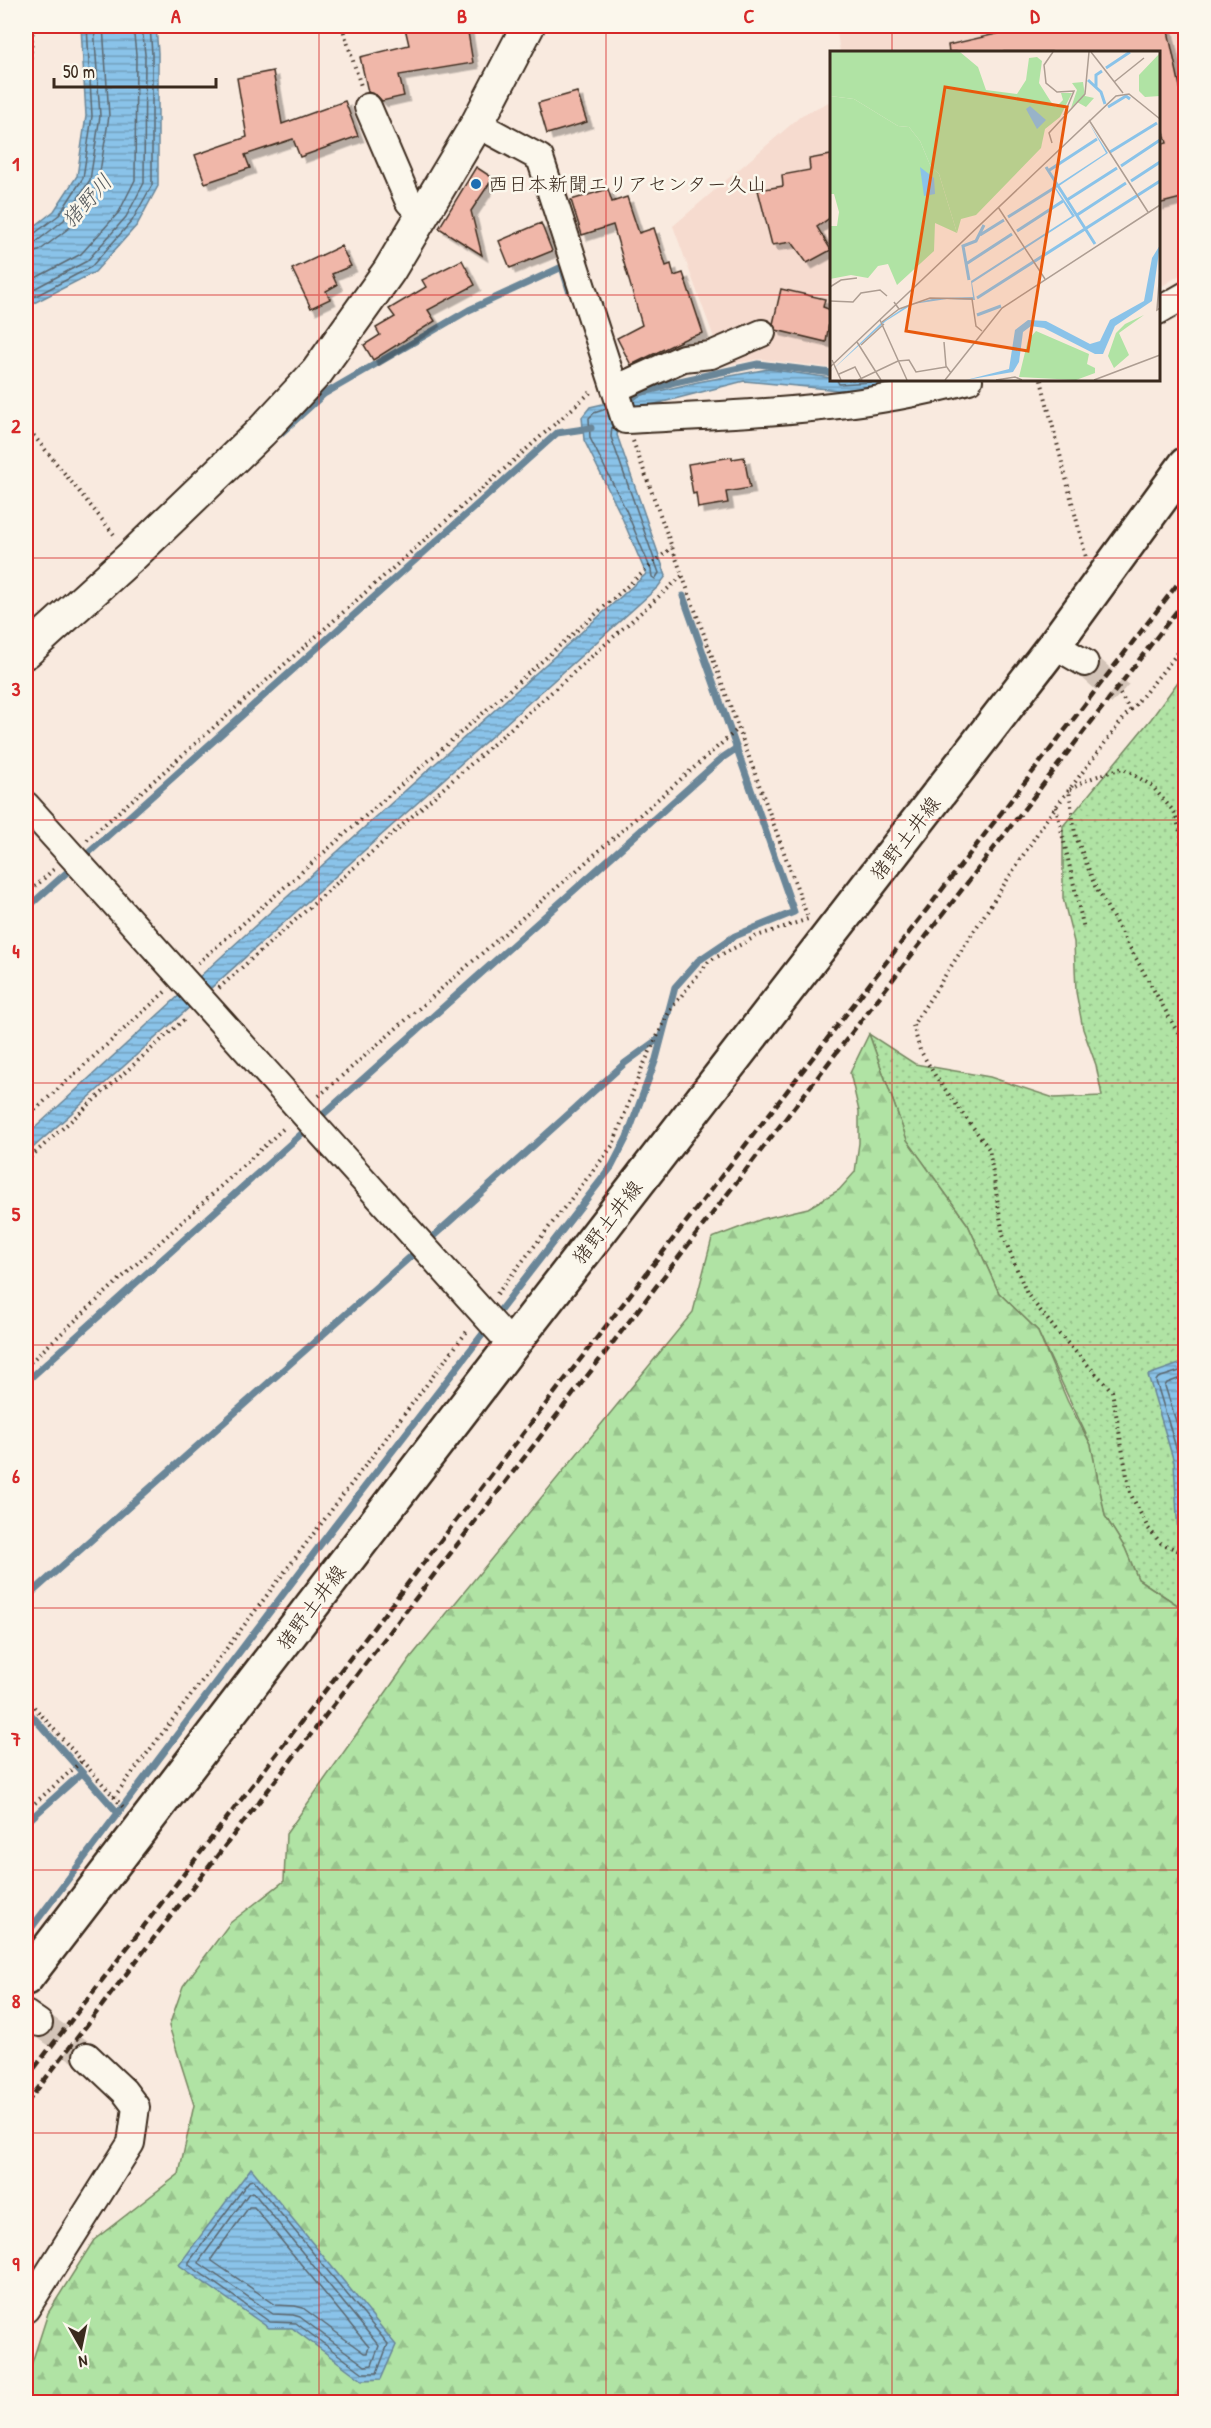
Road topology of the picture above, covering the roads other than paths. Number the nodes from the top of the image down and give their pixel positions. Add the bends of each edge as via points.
1 (528, 26) edge
2 (368, 107) road end
3 (477, 124) junction
4 (422, 215) junction
5 (1185, 296) edge
6 (1160, 310) edge
7 (762, 333) dead end
8 (965, 381) edge
9 (617, 395) junction
10 (1185, 464) edge
11 (1054, 645) junction
12 (26, 652) edge
13 (1085, 663) tunnel mouth
14 (26, 805) edge
15 (512, 1345) junction
16 (26, 1978) edge
17 (87, 2056) tunnel mouth
18 (26, 2309) edge

1 - 3 street
2 - 4 street via 409,202
3 - 4 street
3 - 9 street via 540,158
4 - 12 street via 389,271 316,372 261,432
5 - 6 street
7 - 9 street via 711,356 683,358
8 - 9 street via 923,393 801,408
10 - 11 main road, 猪野土井線
11 - 13 street
11 - 15 main road, 猪野土井線
14 - 15 street
15 - 16 main road, 猪野土井線
17 - 18 street via 136,2107 131,2143

